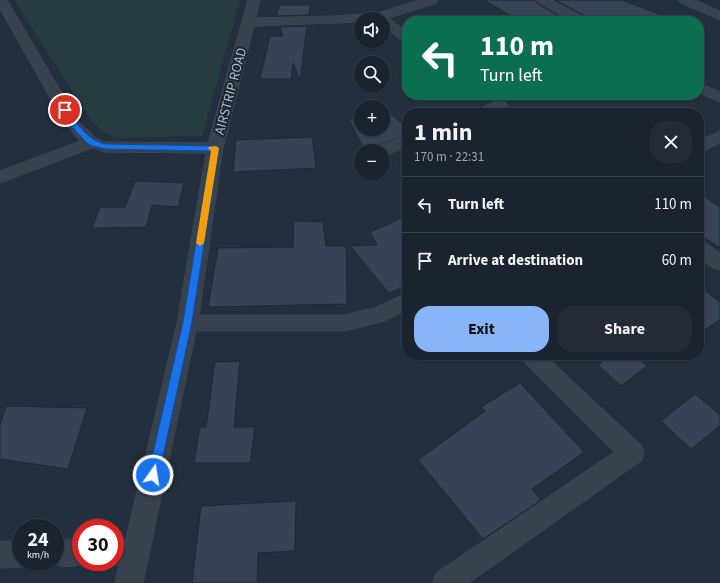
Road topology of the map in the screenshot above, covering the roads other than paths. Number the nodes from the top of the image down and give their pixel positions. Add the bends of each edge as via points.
1 (1, 0) edge
2 (254, 0) edge
3 (432, 0) edge
4 (543, 0) edge
5 (686, 0) edge
6 (390, 16) edge
7 (572, 16) edge
8 (720, 16) edge
9 (354, 20) edge
10 (248, 22) junction
11 (390, 26) edge
12 (402, 34) edge
13 (704, 89) edge
14 (720, 98) edge
15 (493, 100) edge
16 (493, 108) edge
17 (720, 137) edge
18 (91, 143) junction
19 (402, 143) edge
20 (704, 145) edge
21 (216, 148) junction
22 (390, 148) edge
23 (0, 177) edge
24 (704, 252) edge
25 (720, 264) edge
26 (402, 303) edge
27 (187, 322) junction
28 (536, 360) edge
29 (126, 551) edge
30 (12, 554) edge
31 (0, 555) edge
32 (129, 583) edge
33 (446, 583) edge

1 - 18 street via 73,124
2 - 10 street, AIRSTRIP ROAD
3 - 6 street
4 - 7 street
5 - 8 street
9 - 10 street
10 - 21 street, AIRSTRIP ROAD
11 - 12 street
13 - 14 street
15 - 16 street via 500,105
17 - 20 street
18 - 21 street via 105,147
18 - 23 street
19 - 22 street
21 - 27 street, AIRSTRIP ROAD
24 - 25 street
26 - 27 street via 378,315 344,323
27 - 29 street, AIRSTRIP ROAD
28 - 33 street via 632,453
29 - 32 street, AIRSTRIP ROAD
30 - 31 street

